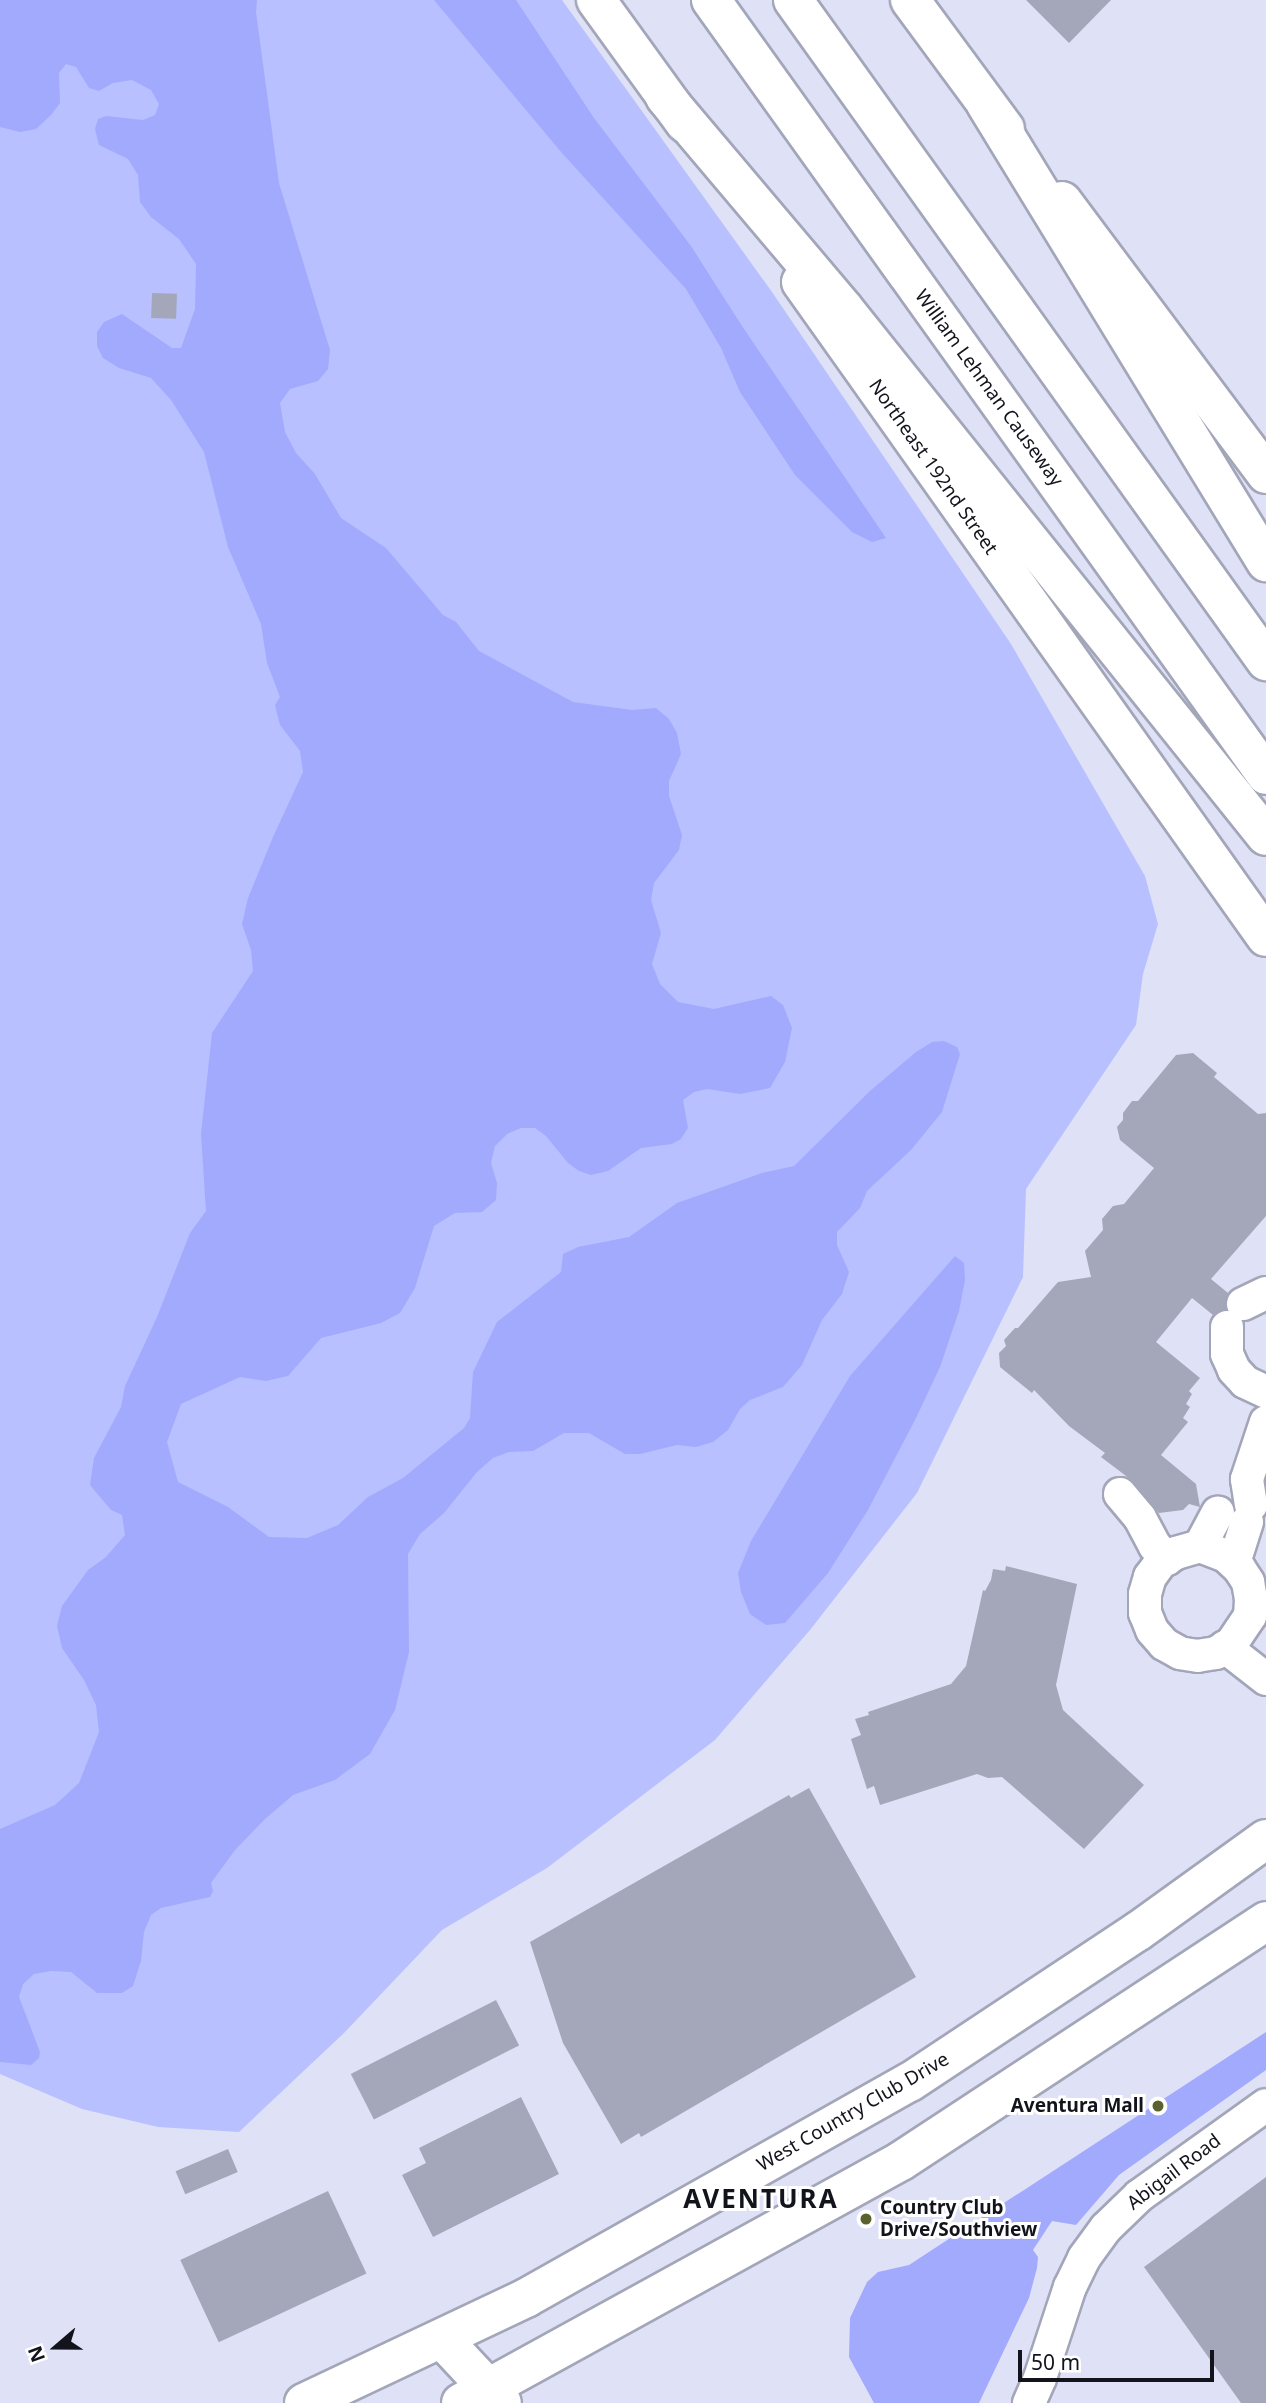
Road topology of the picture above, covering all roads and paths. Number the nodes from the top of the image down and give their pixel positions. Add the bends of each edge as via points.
1 (596, 0) edge
2 (711, 0) edge
3 (793, 0) edge
4 (910, 0) edge
5 (666, 97) junction
6 (986, 104) junction
7 (1266, 474) edge
8 (1266, 562) edge
9 (1266, 661) edge
10 (1266, 775) edge
11 (1266, 836) edge
12 (1266, 937) edge
13 (1245, 1308) edge
14 (1266, 1392) edge
15 (1266, 1422) edge
16 (1120, 1494) dead end
17 (1238, 1503) junction
18 (1200, 1546) junction
19 (1167, 1559) junction
20 (1234, 1563) junction
21 (1245, 1640) edge
22 (1266, 1679) edge
23 (1266, 1839) edge
24 (1266, 1921) edge
25 (1027, 2005) junction
26 (1062, 2056) junction
27 (1266, 2105) edge
28 (443, 2340) junction
29 (475, 2400) edge
30 (304, 2403) edge
31 (1029, 2403) edge

1 - 5 main road, Northeast 192nd Street
2 - 10 main road, William Lehman Causeway
3 - 9 main road
4 - 6 main road
5 - 11 main road via 844,309
5 - 12 main road, Northeast 192nd Street
6 - 7 main road
6 - 8 main road
13 - 14 street via 1227,1354 1245,1382
15 - 17 street
16 - 19 street
17 - 18 street
17 - 20 street
18 - 19 street
18 - 20 street
19 - 21 street via 1150,1577 1145,1594 1145,1613 1164,1644 1198,1656
20 - 21 street via 1248,1582 1251,1599
21 - 22 street
23 - 25 main road, West Country Club Drive
24 - 26 main road
25 - 26 main road
25 - 28 main road, West Country Club Drive via 910,2082
26 - 29 main road via 869,2179
27 - 31 street, Abigail Road via 1139,2196 1100,2236 1070,2287
28 - 29 main road
28 - 30 main road, West Country Club Drive

